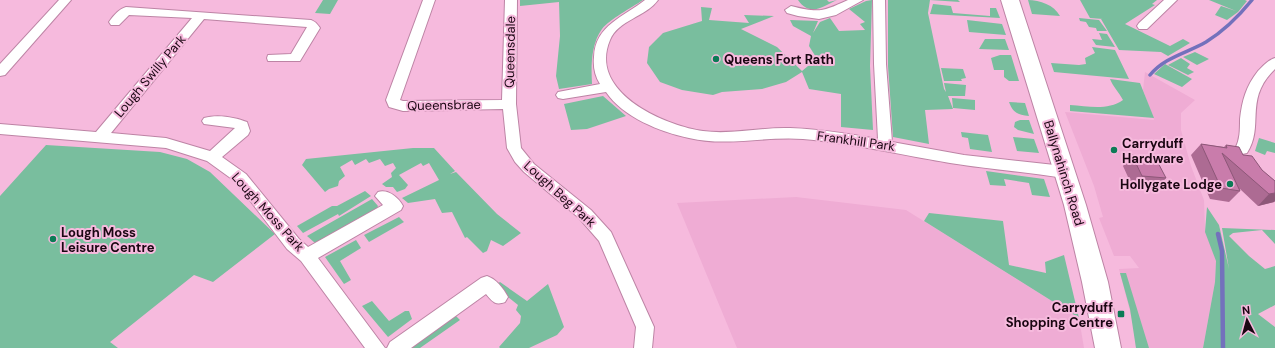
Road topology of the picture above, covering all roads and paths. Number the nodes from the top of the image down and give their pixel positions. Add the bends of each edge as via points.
1 (65, 0) edge
2 (429, 0) edge
3 (511, 0) edge
4 (652, 0) edge
5 (856, 0) edge
6 (879, 0) edge
7 (1010, 0) edge
8 (1171, 0) edge
9 (791, 10) dead end
10 (201, 15) junction
11 (115, 22) dead end
12 (1143, 26) dead end
13 (273, 58) dead end
14 (1275, 62) edge
15 (0, 72) edge
16 (608, 86) junction
17 (563, 95) dead end
18 (509, 104) junction
19 (209, 121) dead end
20 (0, 129) edge
21 (100, 137) junction
22 (885, 144) junction
23 (1242, 149) edge
24 (212, 157) junction
25 (1064, 172) junction
26 (383, 196) dead end
27 (307, 256) junction
28 (499, 297) dead end
29 (376, 348) edge
30 (396, 348) edge
31 (643, 348) edge
32 (1108, 348) edge

1 - 15 street
2 - 18 street, Queensbrae via 393,100 394,104
3 - 18 street, Queensdale
4 - 16 street, Frankhill Park via 606,35 600,62 602,76
5 - 9 street via 822,16 810,16
6 - 22 street
7 - 25 highway, Ballynahinch Road
8 - 12 street
10 - 11 street, Lough Swilly Park via 126,12
10 - 13 street, Lough Swilly Park via 311,24 314,28 295,58
10 - 21 street, Lough Swilly Park
14 - 23 street via 1250,92 1246,143
16 - 17 street
16 - 22 street, Frankhill Park via 624,105 650,119 684,132 705,136 797,133
18 - 31 street, Lough Beg Park via 513,142 520,158 585,214 605,237 645,327
19 - 24 street via 236,123 242,125 243,130
20 - 21 street, Lough Moss Park
21 - 24 street, Lough Moss Park via 166,143
22 - 25 street, Frankhill Park via 950,158
24 - 27 street, Lough Moss Park via 241,178 293,244
25 - 32 highway, Ballynahinch Road via 1076,206 1095,282
26 - 27 street via 395,206
27 - 29 street, Lough Moss Park
28 - 30 street via 487,283

